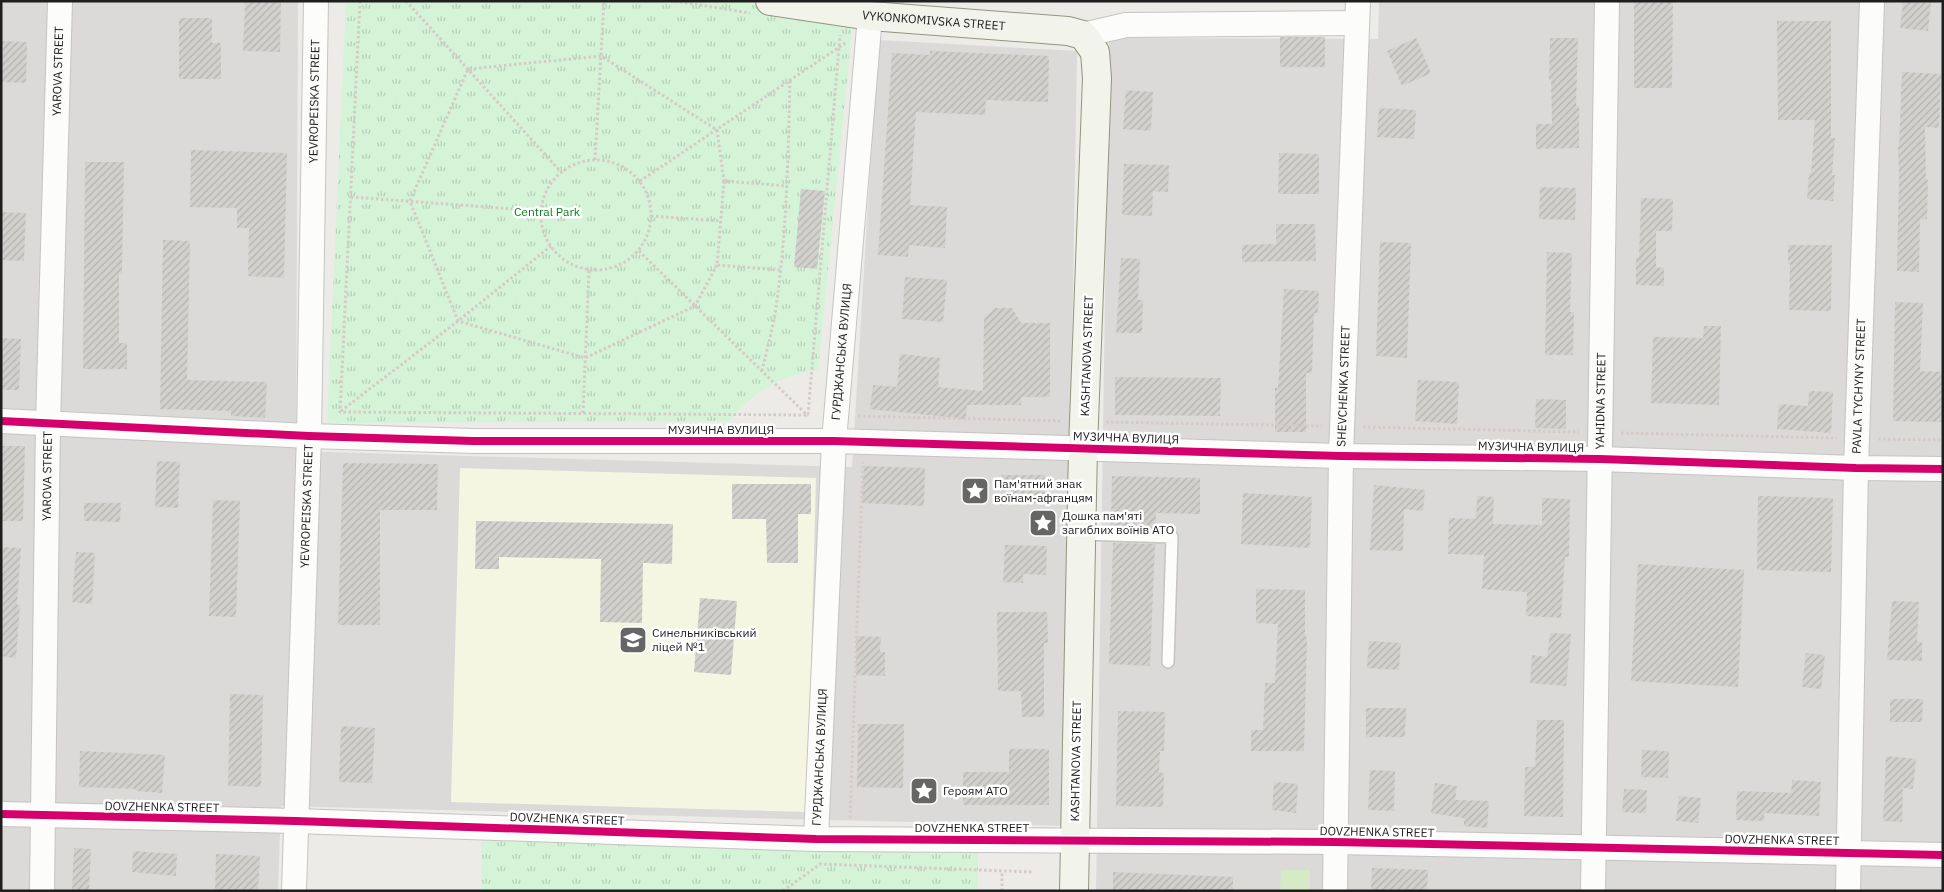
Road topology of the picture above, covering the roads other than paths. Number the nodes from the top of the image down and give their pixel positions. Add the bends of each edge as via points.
1 (60, 1) edge
2 (316, 1) edge
3 (770, 1) edge
4 (1606, 1) edge
5 (1872, 1) edge
6 (1358, 12) edge
7 (870, 22) junction
8 (1076, 33) junction
9 (1, 421) edge
10 (48, 423) junction
11 (309, 436) junction
12 (834, 441) junction
13 (1083, 448) junction
14 (1341, 456) junction
15 (1600, 459) junction
16 (1856, 468) junction
17 (1943, 468) edge
18 (1081, 534) junction
19 (1168, 662) dead end
20 (1, 814) edge
21 (44, 816) junction
22 (296, 821) junction
23 (816, 838) junction
24 (1075, 840) junction
25 (1335, 842) junction
26 (1594, 848) junction
27 (1848, 852) junction
28 (1943, 855) edge
29 (42, 891) edge
30 (294, 891) edge
31 (1074, 891) edge
32 (1335, 891) edge
33 (1593, 891) edge
34 (1848, 891) edge

1 - 10 street, YAROVA STREET
2 - 11 street, YEVROPEISKA STREET
3 - 7 street, VYKONKOMIVSKA STREET
4 - 15 street, YAHIDNA STREET
5 - 16 street, PAVLA TYCHYNY STREET
6 - 8 street, VYKONKOMIVSKA STREET via 1126,26
6 - 14 street, SHEVCHENKA STREET
7 - 8 street, VYKONKOMIVSKA STREET
7 - 12 street, ГУРДЖАНСЬКА ВУЛИЦЯ
8 - 13 street, KASHTANOVA STREET via 1095,52 1097,78
9 - 10 street, МУЗИЧНА ВУЛИЦЯ
10 - 11 street, МУЗИЧНА ВУЛИЦЯ
10 - 21 street, YAROVA STREET
11 - 12 street, МУЗИЧНА ВУЛИЦЯ via 473,441
11 - 22 street, YEVROPEISKA STREET
12 - 13 street, МУЗИЧНА ВУЛИЦЯ
12 - 23 street, ГУРДЖАНСЬКА ВУЛИЦЯ
13 - 14 street, МУЗИЧНА ВУЛИЦЯ
13 - 18 street, KASHTANOVA STREET
14 - 15 street, МУЗИЧНА ВУЛИЦЯ
14 - 25 street, SHEVCHENKA STREET
15 - 16 street, МУЗИЧНА ВУЛИЦЯ
15 - 26 street, YAHIDNA STREET
16 - 17 street, МУЗИЧНА ВУЛИЦЯ
16 - 27 street, PAVLA TYCHYNY STREET
18 - 19 lane via 1172,537
18 - 24 street, KASHTANOVA STREET
20 - 21 street, DOVZHENKA STREET
21 - 22 street, DOVZHENKA STREET
21 - 29 street, YAROVA STREET
22 - 23 street, DOVZHENKA STREET
22 - 30 street, YEVROPEISKA STREET
23 - 24 street, DOVZHENKA STREET
24 - 25 street, DOVZHENKA STREET
24 - 31 street, KASHTANOVA STREET
25 - 26 street, DOVZHENKA STREET
25 - 32 street, SHEVCHENKA STREET
26 - 27 street, DOVZHENKA STREET
26 - 33 street, YAHIDNA STREET
27 - 28 street, DOVZHENKA STREET
27 - 34 street, PAVLA TYCHYNY STREET

